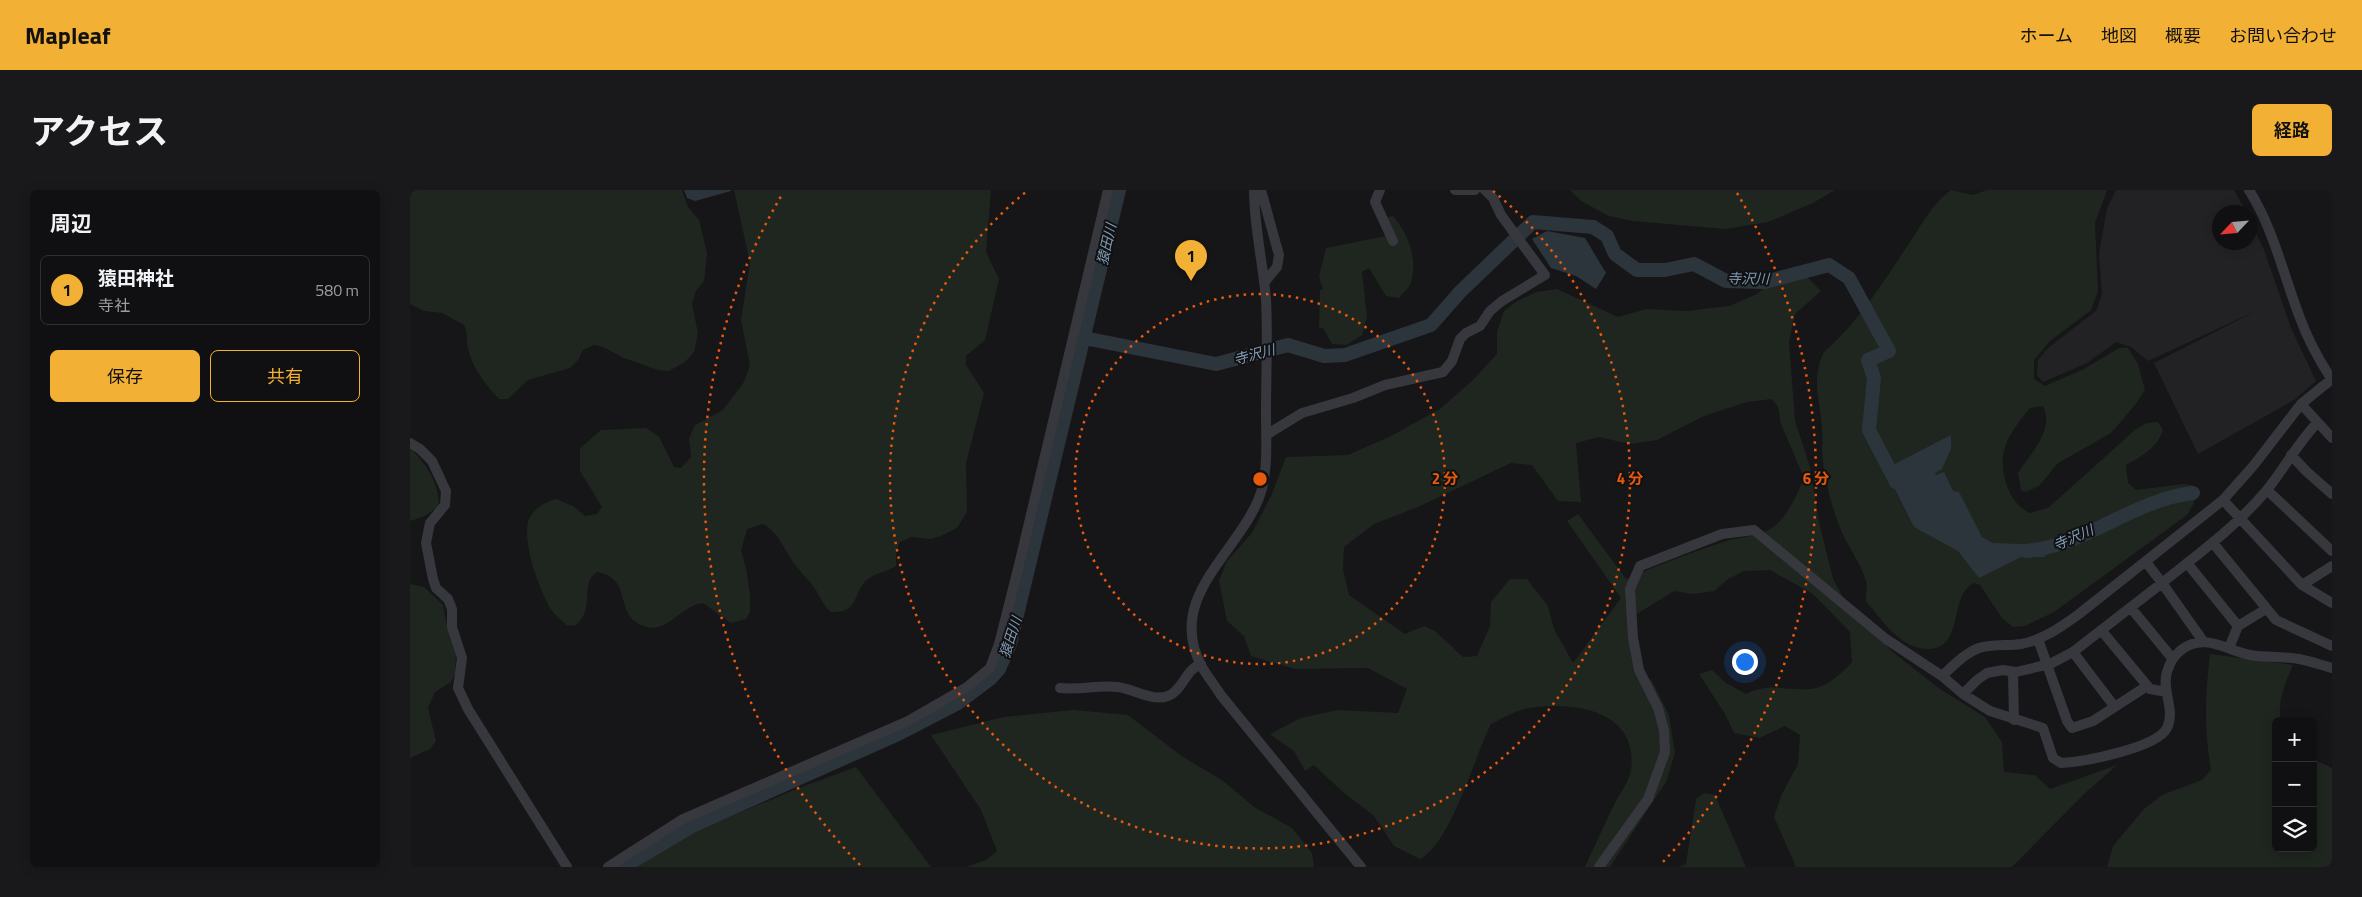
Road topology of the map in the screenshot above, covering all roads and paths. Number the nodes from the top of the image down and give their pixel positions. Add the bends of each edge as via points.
1 (1108, 190) edge
2 (1254, 190) edge
3 (1261, 190) edge
4 (1380, 190) edge
5 (1455, 190) edge
6 (1475, 190) edge
7 (1485, 190) edge
8 (2249, 190) edge
9 (1393, 241) dead end
10 (1264, 283) junction
11 (2332, 379) edge
12 (2301, 404) junction
13 (2317, 423) junction
14 (1266, 435) junction
15 (2332, 438) edge
16 (410, 443) edge
17 (2291, 455) junction
18 (2266, 490) junction
19 (2332, 494) edge
20 (2223, 500) junction
21 (2240, 519) junction
22 (2213, 543) junction
23 (2332, 551) edge
24 (2146, 562) junction
25 (2187, 563) junction
26 (2332, 566) edge
27 (2162, 583) junction
28 (2302, 585) junction
29 (2332, 603) edge
30 (2131, 608) junction
31 (2266, 609) junction
32 (2238, 626) junction
33 (2101, 630) junction
34 (2038, 639) junction
35 (2203, 641) junction
36 (2332, 646) edge
37 (2229, 648) junction
38 (2073, 652) junction
39 (2172, 658) junction
40 (1200, 664) junction
41 (2047, 664) junction
42 (2332, 668) edge
43 (2013, 672) junction
44 (1942, 676) junction
45 (2147, 686) junction
46 (1060, 688) dead end
47 (2167, 692) junction
48 (1963, 694) junction
49 (2114, 706) junction
50 (2014, 720) junction
51 (567, 867) edge
52 (608, 867) edge
53 (1361, 867) edge
54 (1599, 867) edge

1 - 52 street via 1019,565 990,668 980,678 908,721 683,819
2 - 10 street
3 - 10 street via 1279,255 1277,267
4 - 9 street via 1374,202
5 - 6 street
7 - 14 street via 1545,275 1502,301 1480,326 1466,333 1443,372 1385,385 1302,413
8 - 11 street via 2270,229 2297,312 2313,349
10 - 14 street
11 - 12 street
12 - 13 street
12 - 20 street
13 - 15 street
13 - 17 street
14 - 40 street via 1262,487 1256,504 1245,526 1214,567 1194,607 1194,641
16 - 51 street via 432,461 446,491 445,505 430,523 426,543 436,588 448,599 452,609 452,627 462,658 458,688
17 - 18 street
17 - 19 street
18 - 21 street
18 - 23 street
20 - 21 street
20 - 24 street
21 - 22 street
21 - 28 street
22 - 25 street
22 - 31 street
24 - 27 street
24 - 34 street via 2058,629
25 - 27 street
25 - 32 street
26 - 28 street
27 - 30 street
27 - 35 street
28 - 29 street
30 - 33 street
30 - 39 street
31 - 32 street
31 - 36 street via 2276,620
32 - 37 street
33 - 38 street
33 - 45 street
34 - 41 street
34 - 44 street via 1980,648
35 - 37 street
35 - 39 street via 2185,647
37 - 42 street via 2250,655 2300,659
38 - 41 street
38 - 49 street
39 - 47 street via 2166,674
40 - 46 street via 1192,668 1176,690 1165,697 1119,687
40 - 53 street via 1220,694
41 - 43 street
41 - 49 street via 2072,728 2093,721
43 - 48 street via 1987,673
43 - 50 street
44 - 48 street
44 - 54 street via 1886,639 1754,530 1722,534 1640,566 1630,589 1633,638 1640,670 1658,708 1665,752 1648,799
45 - 47 street
45 - 49 street
47 - 50 street via 2171,715 2167,729 2160,736 2142,746 2072,762 2061,763 2053,758 2043,728
48 - 50 street via 1990,711

